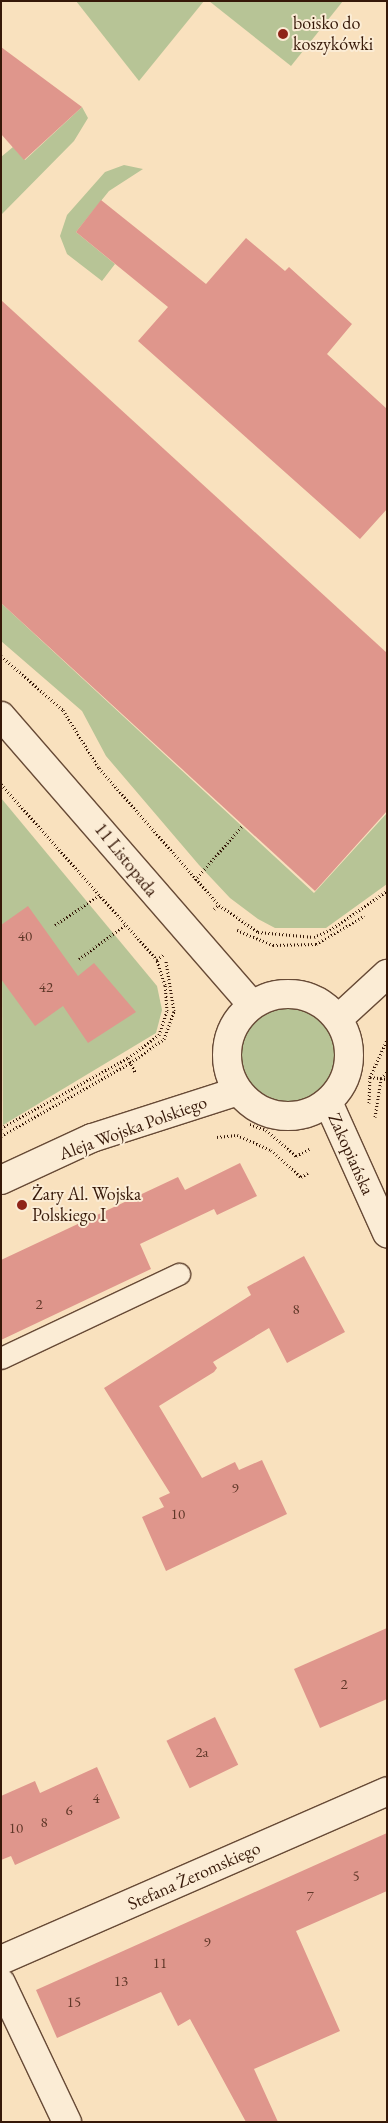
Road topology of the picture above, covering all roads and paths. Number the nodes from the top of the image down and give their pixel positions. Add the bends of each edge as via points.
1 (1, 656) edge
2 (1, 716) edge
3 (1, 784) edge
4 (243, 825) dead end
5 (195, 880) junction
6 (387, 891) edge
7 (100, 895) junction
8 (219, 905) junction
9 (364, 916) dead end
10 (55, 925) dead end
11 (126, 925) junction
12 (190, 937) junction
13 (79, 959) dead end
14 (157, 960) junction
15 (387, 974) edge
16 (252, 1004) junction
17 (338, 1018) junction
18 (387, 1040) edge
19 (128, 1058) junction
20 (130, 1064) junction
21 (135, 1072) dead end
22 (387, 1072) edge
23 (370, 1077) junction
24 (381, 1078) junction
25 (387, 1079) edge
26 (238, 1091) junction
27 (328, 1102) junction
28 (372, 1119) junction
29 (247, 1123) dead end
30 (374, 1126) dead end
31 (1, 1128) edge
32 (341, 1132) junction
33 (1, 1136) edge
34 (210, 1138) dead end
35 (308, 1173) dead end
36 (1, 1180) edge
37 (387, 1233) edge
38 (179, 1274) dead end
39 (1, 1358) edge
40 (387, 1791) edge
41 (1, 1960) edge
42 (1, 1983) edge
43 (67, 2122) edge

1 - 5 path via 63,710 99,768
2 - 12 street, 11 Listopada via 76,798
3 - 7 path
4 - 5 path
5 - 8 path
6 - 8 path via 330,930 314,937 258,932
7 - 10 path
7 - 11 path
8 - 12 path
9 - 12 path via 316,944 258,941 215,919
11 - 13 path
11 - 14 path
12 - 14 path
12 - 16 street, 11 Listopada
12 - 20 path via 164,962 174,1011 164,1039
14 - 19 path via 165,985 167,1011 159,1035
15 - 17 street
16 - 17 street via 288,993 307,996
16 - 26 street via 238,1018 229,1035 228,1074
17 - 27 street via 349,1053 347,1072
18 - 23 path
19 - 20 path
19 - 31 path
20 - 21 path
20 - 33 path
22 - 24 path
23 - 24 path
23 - 28 path
24 - 25 path
24 - 28 path via 378,1114
26 - 27 street via 252,1106 270,1114 297,1115
26 - 36 street, Aleja Wojska Polskiego via 92,1138
27 - 32 street, Zakopiańska
28 - 30 path
29 - 32 path via 266,1130 296,1156
32 - 37 street, Zakopiańska
34 - 35 path via 236,1134 271,1150 301,1177
38 - 39 lane
40 - 41 street, Stefana Żeromskiego
42 - 43 street

